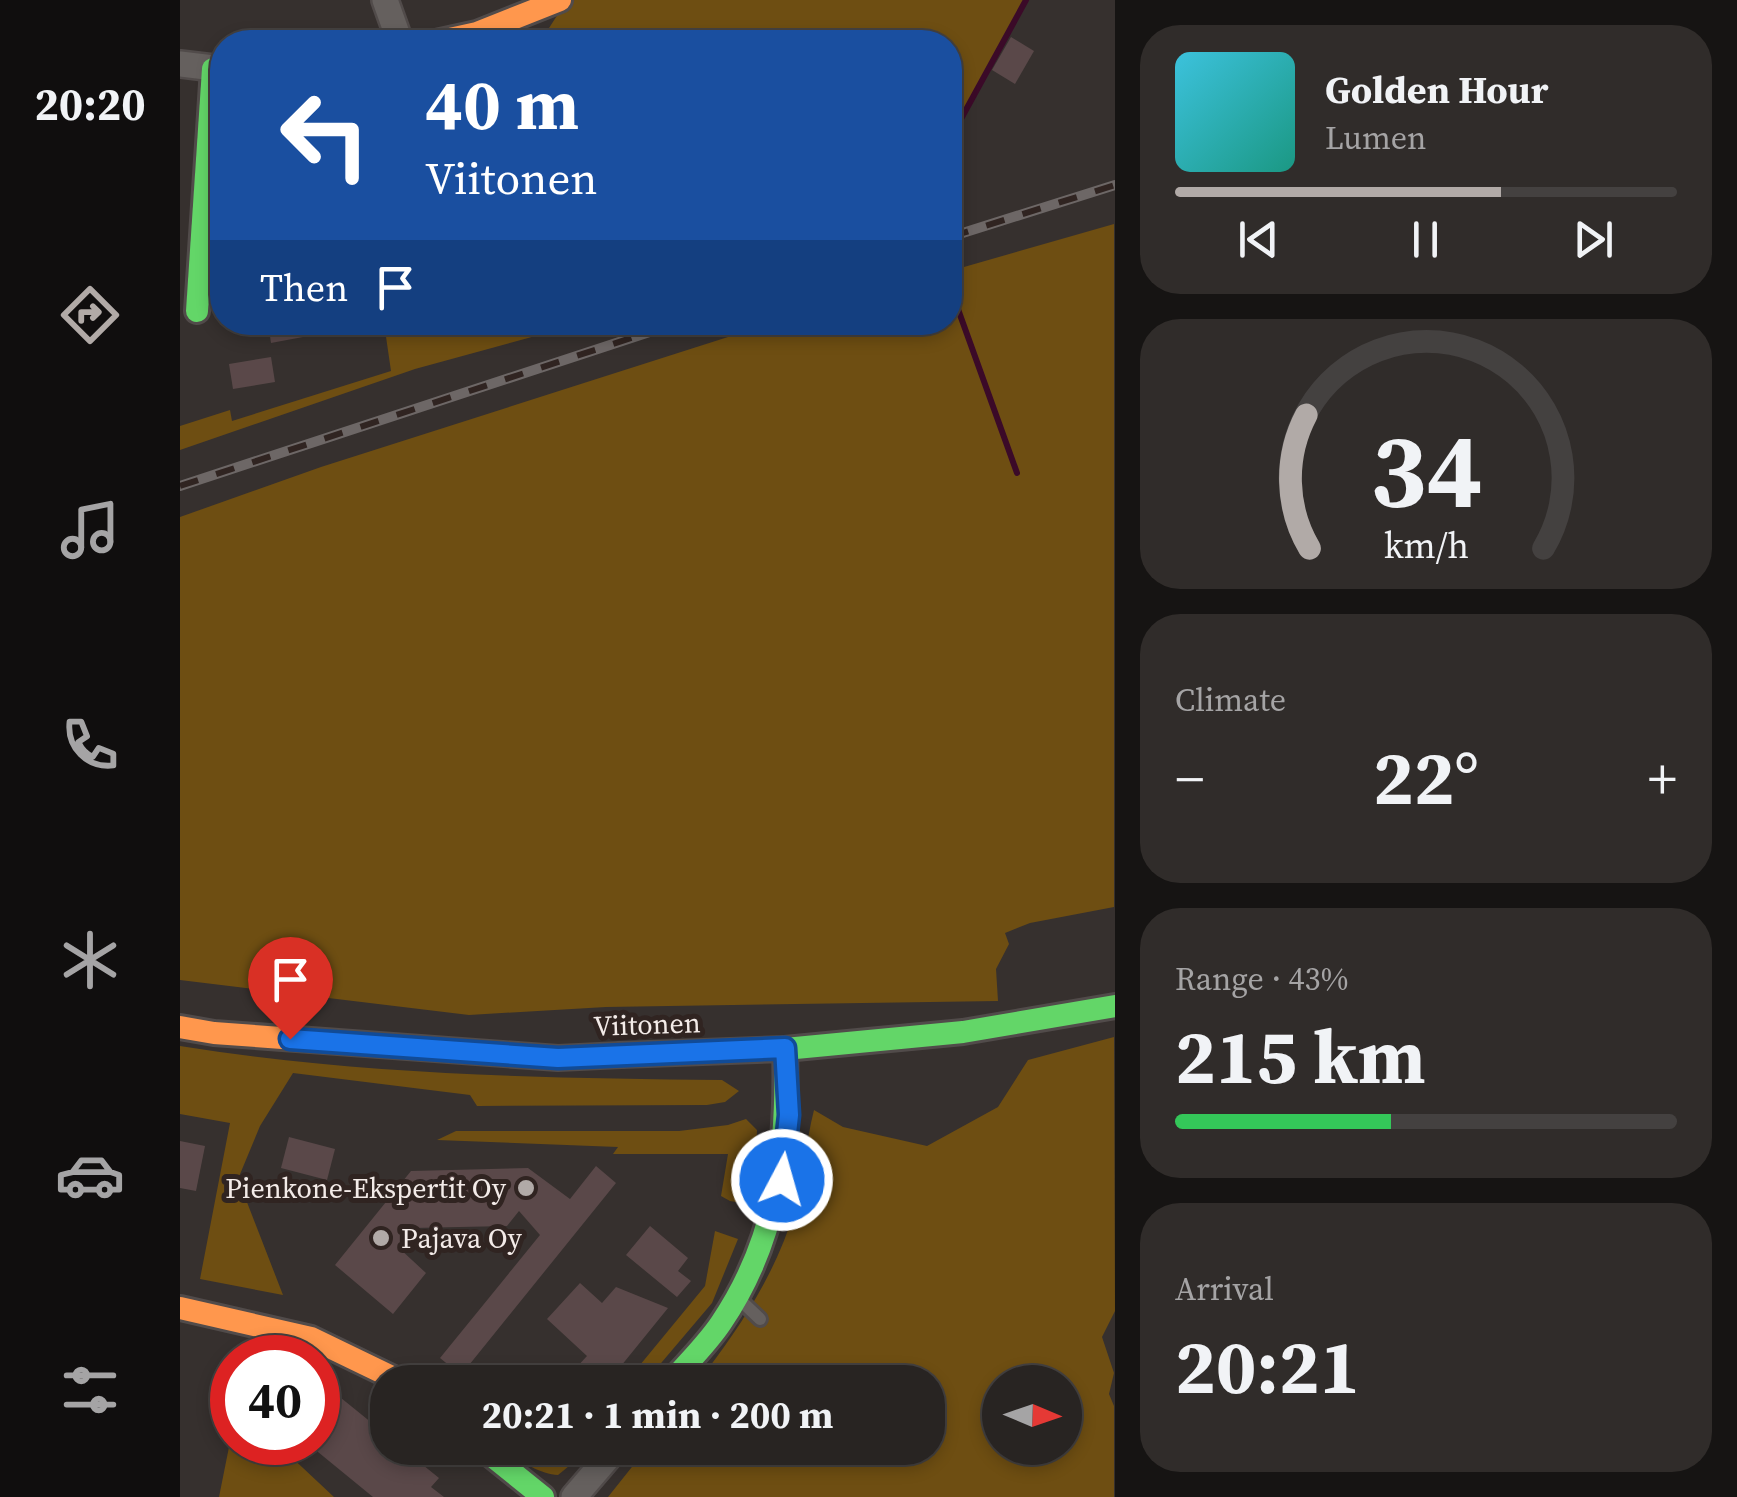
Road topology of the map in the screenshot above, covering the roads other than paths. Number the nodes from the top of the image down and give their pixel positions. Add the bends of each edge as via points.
1 (385, 0) edge
2 (560, 0) edge
3 (396, 30) edge
4 (485, 30) edge
5 (180, 64) edge
6 (210, 68) edge
7 (210, 161) edge
8 (197, 311) dead end
9 (1114, 1006) edge
10 (180, 1027) edge
11 (785, 1048) junction
12 (736, 1297) junction
13 (180, 1308) edge
14 (760, 1318) dead end
15 (370, 1365) edge
16 (685, 1365) edge
17 (503, 1465) edge
18 (601, 1465) edge
19 (542, 1497) edge
20 (574, 1497) edge

1 - 3 street
2 - 4 main road
5 - 6 street
7 - 8 main road
9 - 11 main road, Viitonen via 963,1032
10 - 11 main road, Viitonen via 558,1058
11 - 12 main road via 789,1115 782,1180 770,1230
12 - 14 lane
12 - 16 main road
13 - 15 main road via 311,1338
17 - 19 main road
18 - 20 street

